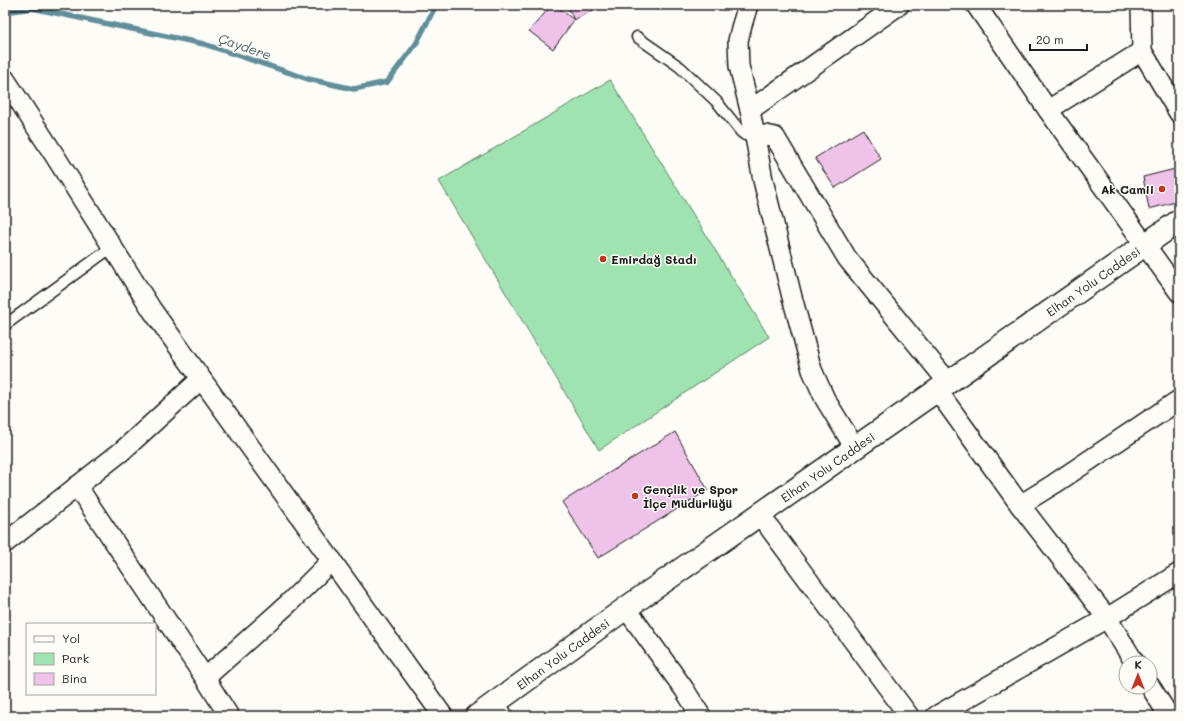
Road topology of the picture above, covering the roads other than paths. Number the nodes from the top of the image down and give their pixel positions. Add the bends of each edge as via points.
1 (748, 5) edge
2 (899, 5) edge
3 (976, 5) edge
4 (1141, 5) edge
5 (637, 37) dead end
6 (1142, 51) junction
7 (5, 79) edge
8 (750, 110) junction
9 (1048, 110) junction
10 (1179, 113) edge
11 (754, 136) junction
12 (1179, 221) edge
13 (1146, 245) junction
14 (112, 247) junction
15 (1179, 292) edge
16 (5, 324) edge
17 (201, 379) junction
18 (943, 386) junction
19 (1179, 400) edge
20 (855, 448) junction
21 (77, 486) junction
22 (1020, 505) junction
23 (760, 514) junction
24 (5, 543) edge
25 (332, 560) junction
26 (1179, 573) edge
27 (626, 608) junction
28 (1106, 618) junction
29 (1131, 655) edge
30 (205, 678) junction
31 (1156, 695) edge
32 (492, 712) edge
33 (229, 716) edge
34 (443, 716) edge
35 (701, 716) edge
36 (909, 716) edge
37 (936, 716) edge
38 (1169, 716) edge

1 - 8 street via 738,41 738,54 741,79
2 - 8 street
3 - 9 street
4 - 6 street
5 - 11 lane via 680,67 717,102 741,132
6 - 9 street
6 - 10 street
7 - 14 street
8 - 11 street
9 - 13 street
11 - 18 street via 766,135 775,138 847,258
11 - 20 street via 768,202 812,370 825,399
12 - 13 street, Elhan Yolu Caddesi
13 - 15 street
13 - 18 street, Elhan Yolu Caddesi
14 - 16 lane
14 - 17 street via 152,310
17 - 21 street via 122,451
17 - 25 street
18 - 20 street, Elhan Yolu Caddesi
18 - 22 street
19 - 22 street
20 - 23 street, Elhan Yolu Caddesi
21 - 24 street
21 - 30 street
22 - 28 street
23 - 27 street, Elhan Yolu Caddesi
23 - 36 street
25 - 30 street via 289,603
25 - 34 street
26 - 28 street
27 - 32 street, Elhan Yolu Caddesi
27 - 35 street
28 - 29 street
28 - 37 street
30 - 33 street
31 - 38 street

